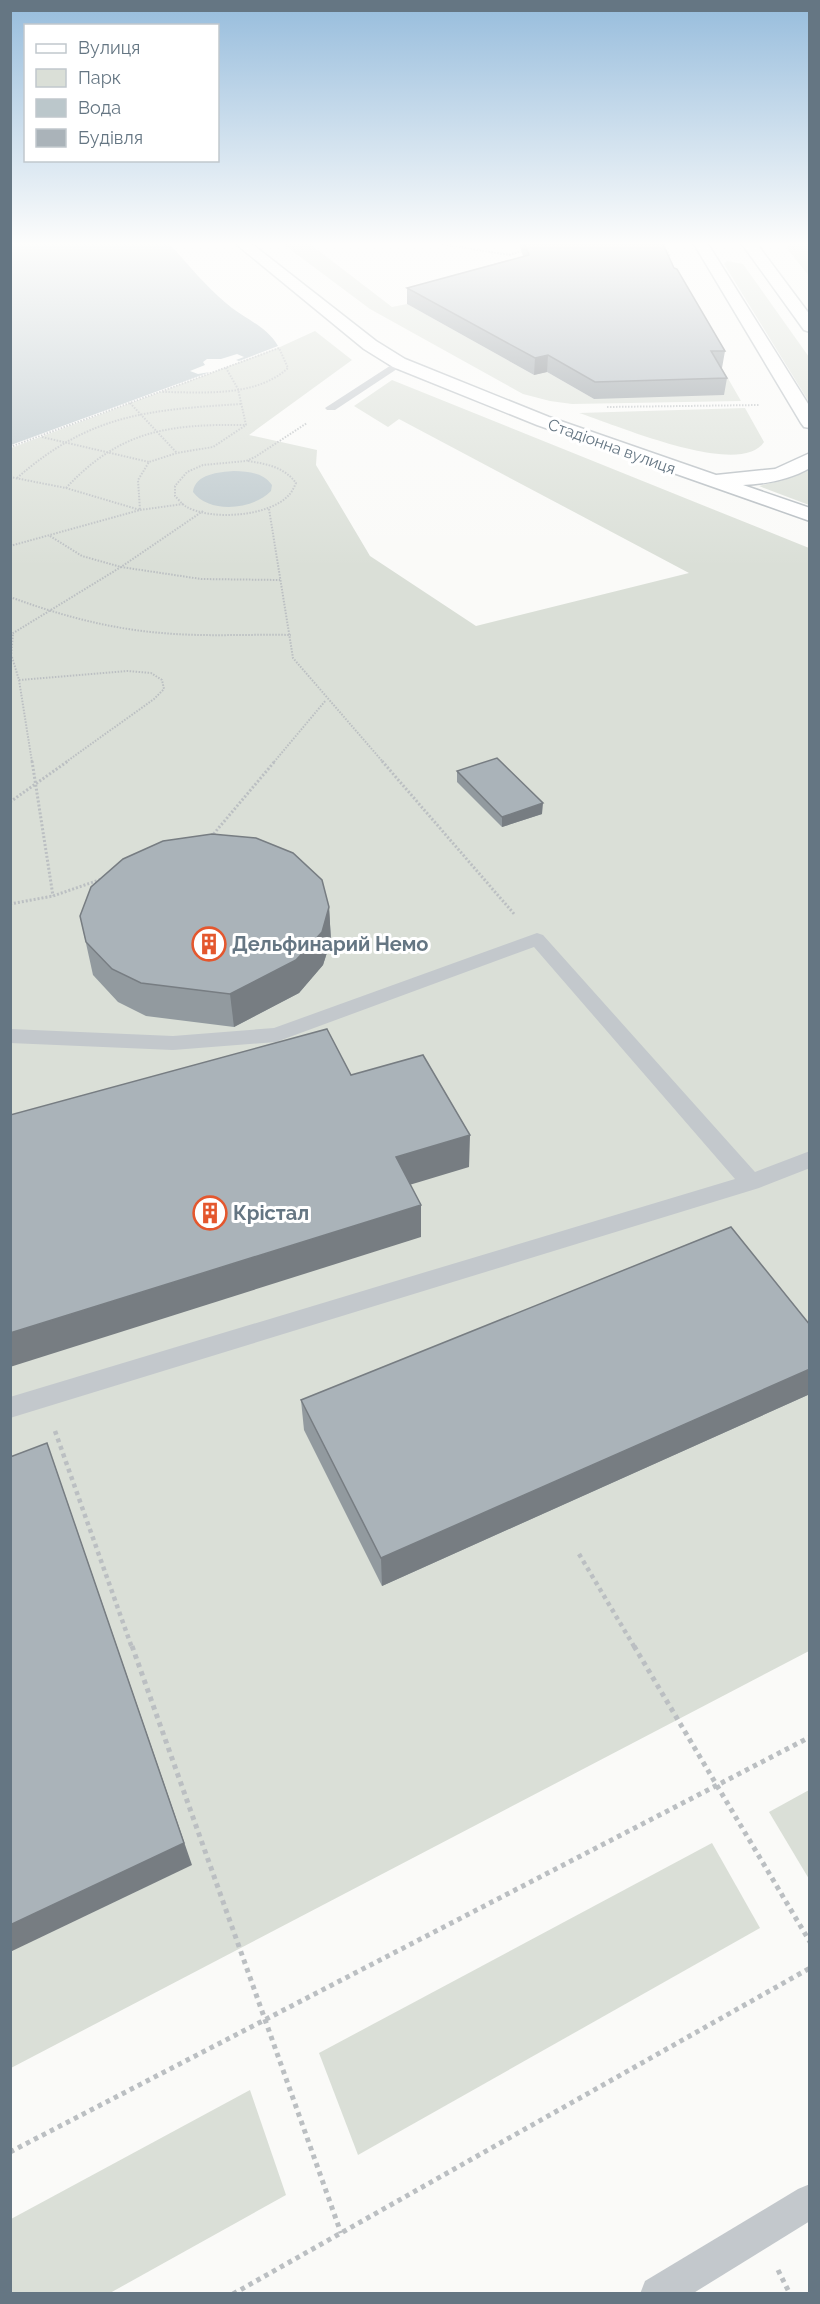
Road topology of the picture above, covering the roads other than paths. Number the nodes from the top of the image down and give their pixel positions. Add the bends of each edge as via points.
1 (381, 352) edge
2 (773, 352) edge
3 (399, 363) junction
4 (330, 408) road end
5 (810, 423) edge
6 (810, 459) edge
7 (703, 479) junction
8 (810, 515) edge
9 (10, 1036) edge
10 (810, 1159) edge
11 (751, 1182) junction
12 (10, 1408) edge
13 (810, 2201) edge
14 (658, 2294) edge

1 - 3 street, Стадіонна вулиця
2 - 5 street
3 - 4 lane
3 - 7 street, Стадіонна вулиця
6 - 7 street via 801,466 765,477
7 - 8 street, Стадіонна вулиця
9 - 11 lane via 173,1043 276,1035 537,939
10 - 11 lane
11 - 12 lane
13 - 14 lane

